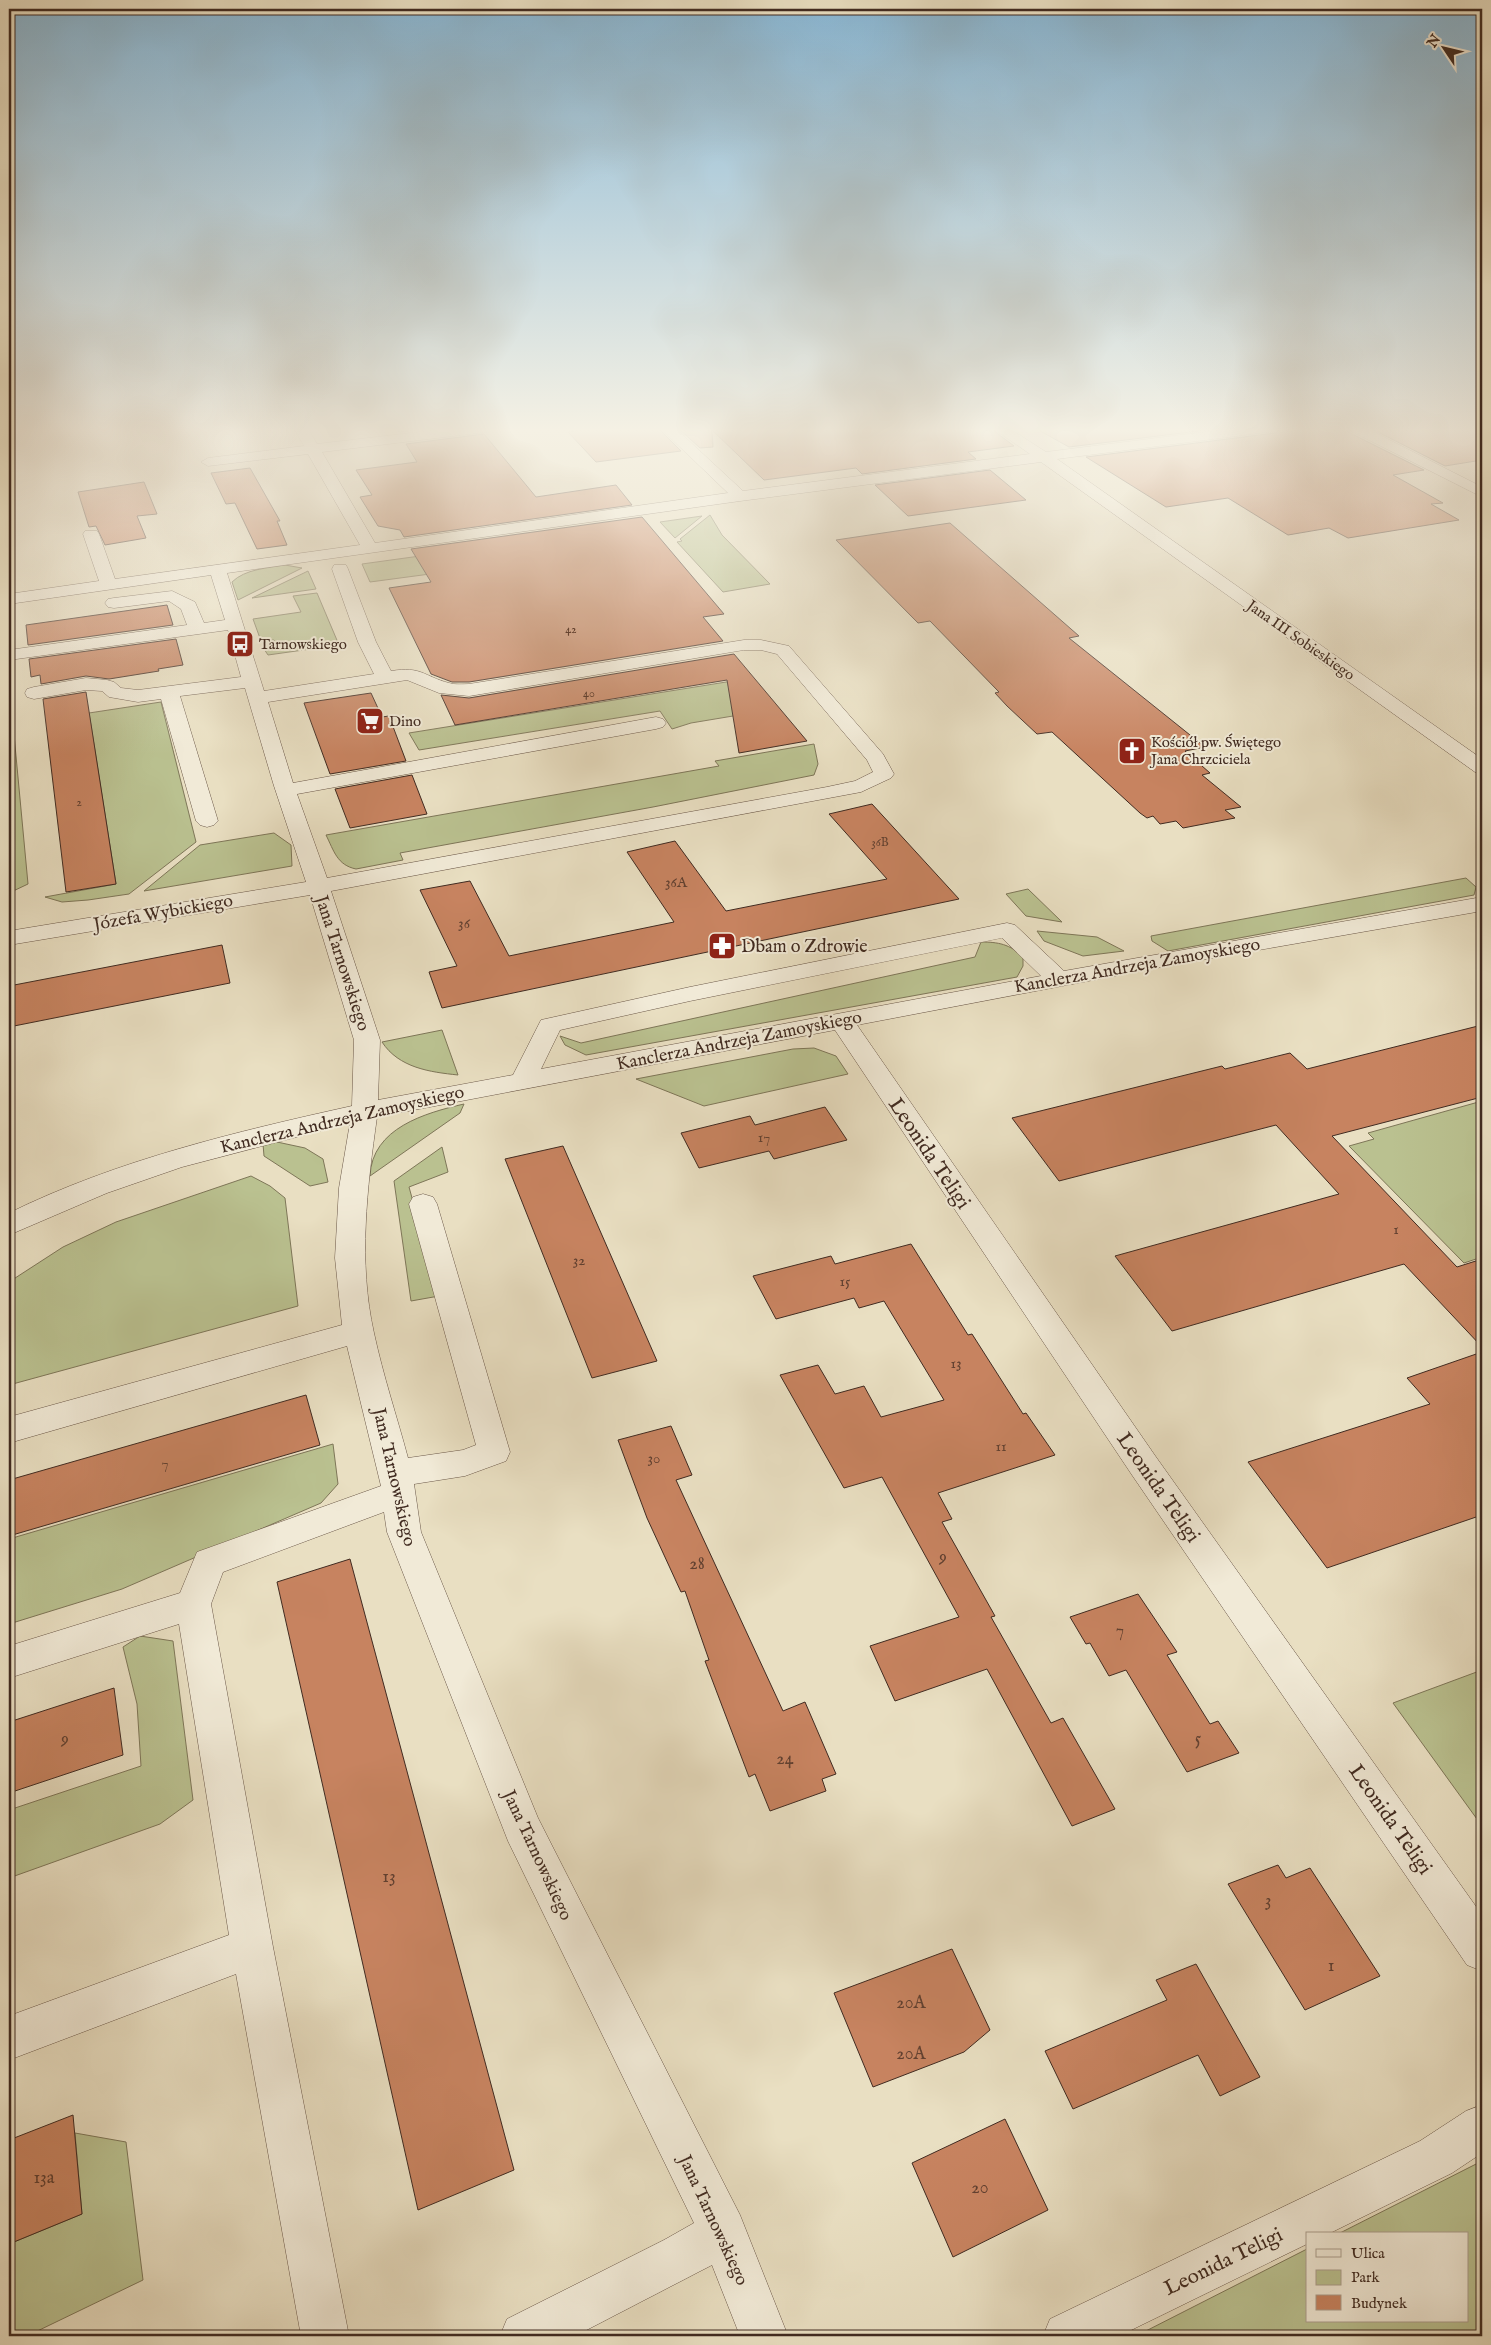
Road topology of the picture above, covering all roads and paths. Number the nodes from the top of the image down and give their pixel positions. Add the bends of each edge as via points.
1 (92, 536) edge
2 (363, 536) edge
3 (452, 536) edge
4 (1155, 536) edge
5 (370, 548) junction
6 (340, 569) dead end
7 (218, 570) junction
8 (109, 585) junction
9 (9, 599) edge
10 (101, 604) dead end
11 (234, 624) junction
12 (197, 629) junction
13 (9, 655) edge
14 (385, 677) junction
15 (254, 689) junction
16 (171, 692) junction
17 (34, 693) dead end
18 (656, 723) dead end
19 (1482, 768) edge
20 (286, 790) junction
21 (207, 821) dead end
22 (318, 886) junction
23 (1482, 904) edge
24 (9, 938) edge
25 (1059, 980) junction
26 (841, 1020) junction
27 (523, 1081) junction
28 (365, 1111) junction
29 (423, 1204) dead end
30 (9, 1225) edge
31 (358, 1332) junction
32 (9, 1430) edge
33 (397, 1483) junction
34 (193, 1604) junction
35 (9, 1662) edge
36 (252, 1947) junction
37 (1482, 1950) edge
38 (9, 2038) edge
39 (1482, 2127) edge
40 (723, 2232) junction
41 (325, 2336) edge
42 (524, 2336) edge
43 (764, 2336) edge
44 (1068, 2336) edge

1 - 8 street
2 - 5 street
3 - 5 street
4 - 19 street, Jana III Sobieskiego
5 - 7 street
6 - 14 street via 367,642
7 - 8 street
7 - 11 street, Jana Tarnowskiego
8 - 9 street
10 - 12 street via 172,596 189,606
11 - 12 street
11 - 15 street, Jana Tarnowskiego
12 - 13 street
14 - 15 street
14 - 22 street, Józefa Wybickiego via 407,674 446,689 469,690 761,644 782,650 876,758 884,774 861,786 828,793
15 - 16 street
15 - 20 street, Jana Tarnowskiego
16 - 17 street via 138,696 116,693 107,686 86,684
16 - 21 street via 170,698
18 - 20 street
20 - 22 street, Jana Tarnowskiego
22 - 24 street, Józefa Wybickiego
22 - 28 street, Jana Tarnowskiego via 367,1040
23 - 25 street, Kanclerza Andrzeja Zamoyskiego
25 - 26 street, Kanclerza Andrzeja Zamoyskiego
25 - 27 street via 1007,930 550,1025
26 - 27 street, Kanclerza Andrzeja Zamoyskiego
26 - 37 street, Leonida Teligi via 1144,1466
27 - 28 street, Kanclerza Andrzeja Zamoyskiego
28 - 30 street, Kanclerza Andrzeja Zamoyskiego via 252,1137 157,1164 82,1192
28 - 31 street, Jana Tarnowskiego via 353,1188 350,1258
29 - 33 street via 494,1452
31 - 32 street
31 - 33 street, Jana Tarnowskiego
33 - 34 street via 210,1562
33 - 40 street, Jana Tarnowskiego via 404,1532 522,1828
34 - 35 street
34 - 36 street
36 - 38 street
36 - 41 street
39 - 44 street, Leonida Teligi via 1436,2158
40 - 42 street via 681,2257
40 - 43 street, Jana Tarnowskiego

